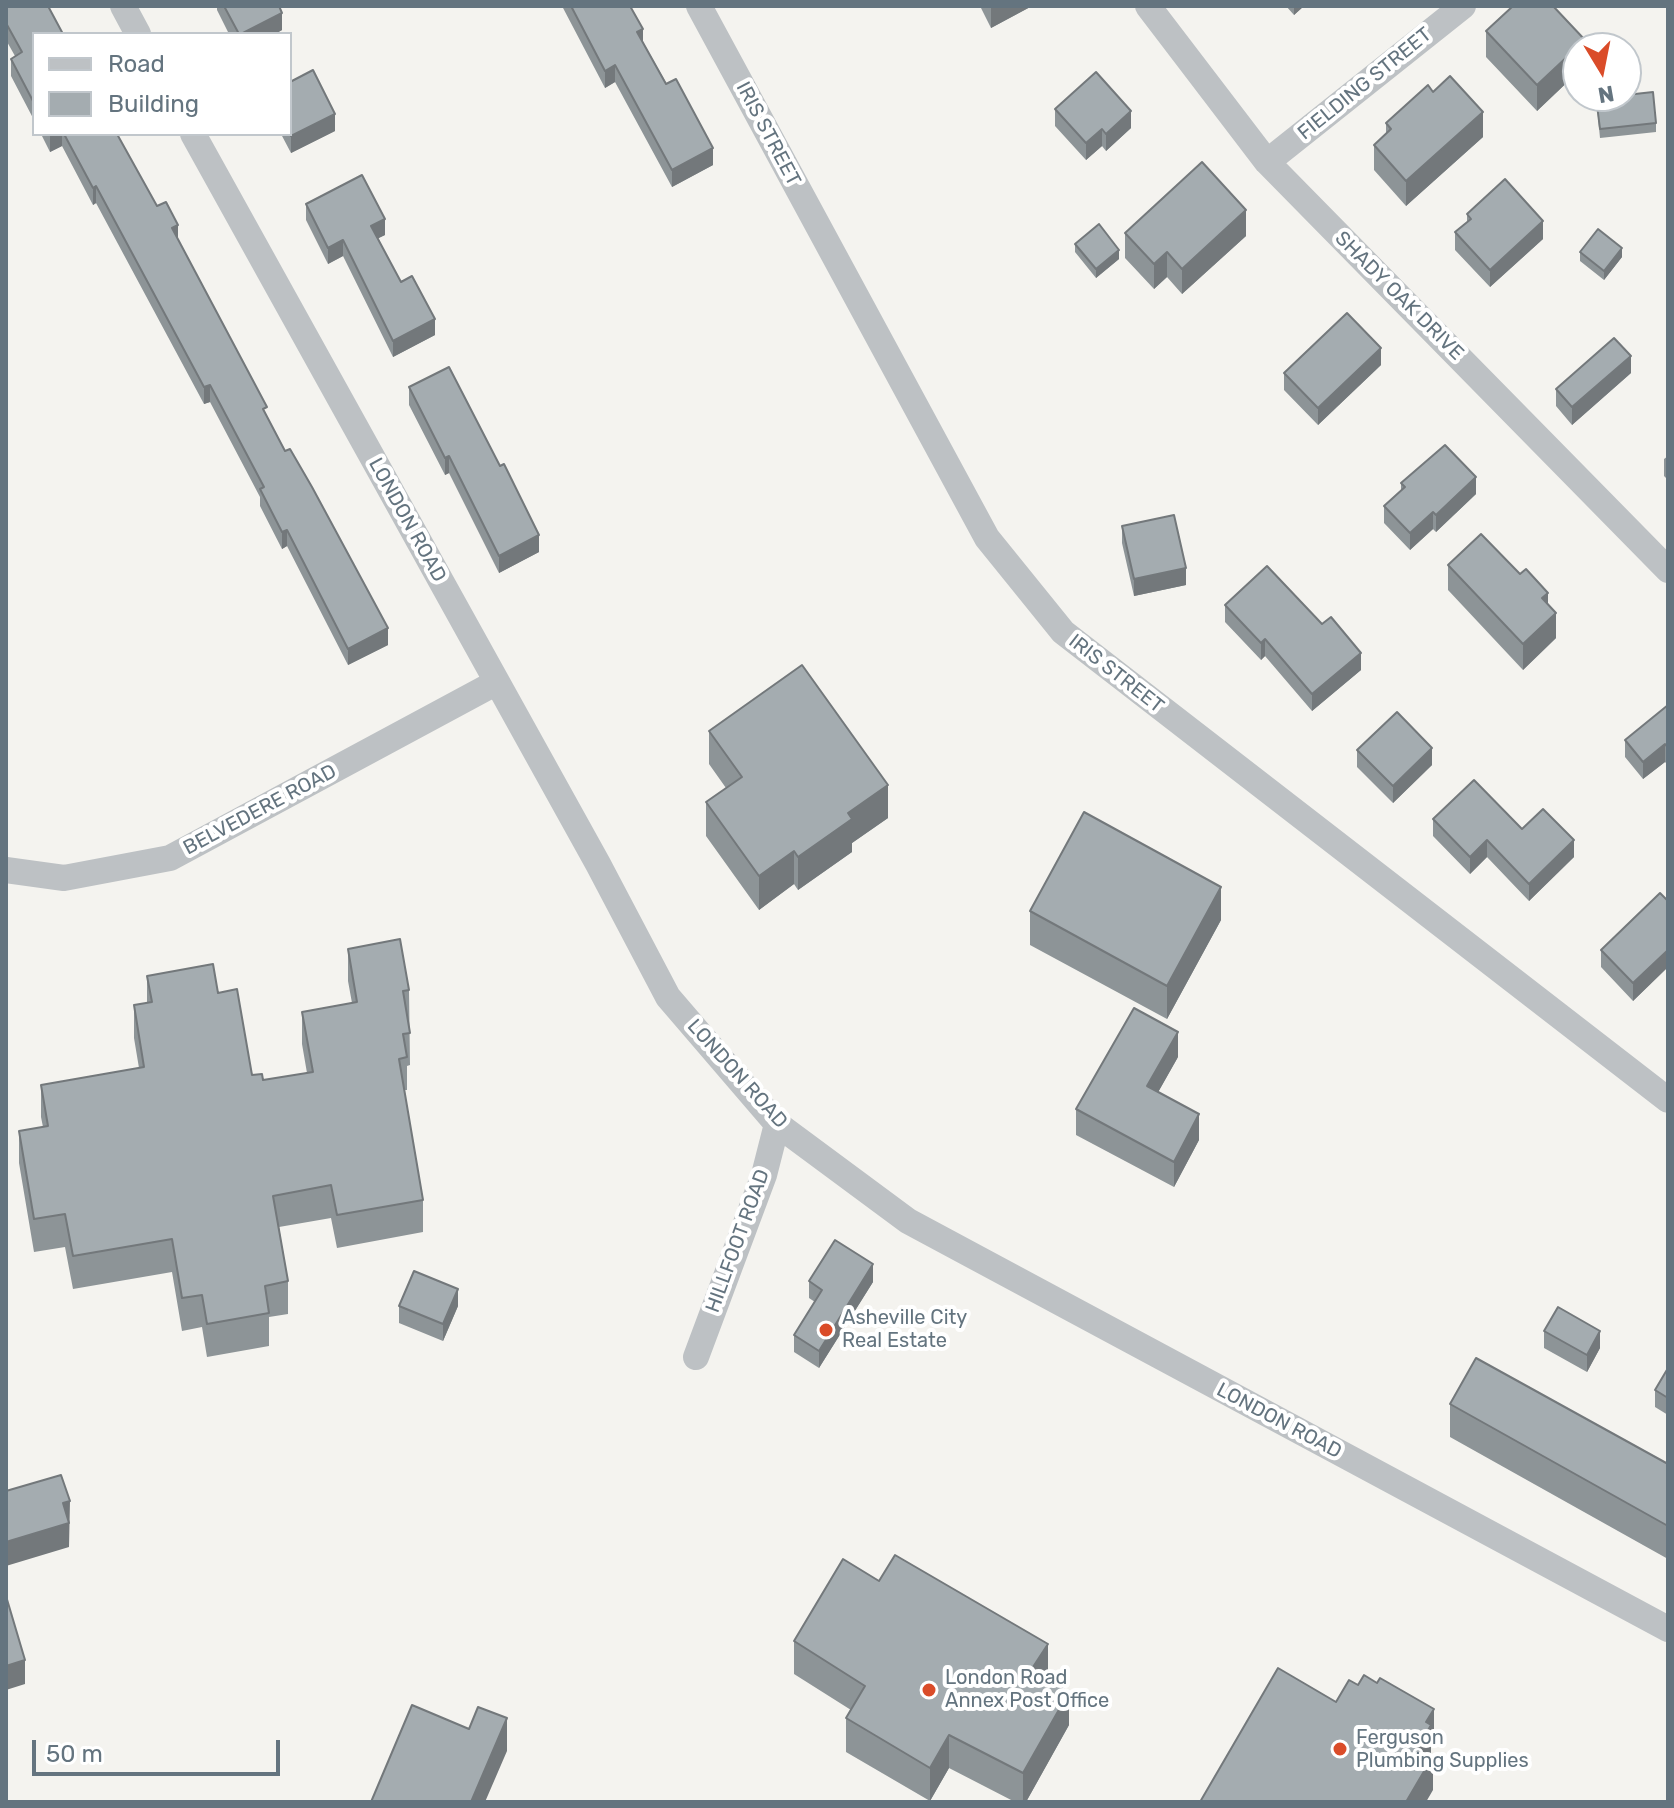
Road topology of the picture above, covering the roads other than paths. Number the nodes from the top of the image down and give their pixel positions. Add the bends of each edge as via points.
1 (123, 6) edge
2 (699, 6) edge
3 (1148, 6) edge
4 (1463, 6) edge
5 (137, 32) edge
6 (194, 136) edge
7 (1267, 162) junction
8 (1668, 570) edge
9 (497, 682) junction
10 (7, 874) edge
11 (1668, 1100) edge
12 (777, 1124) junction
13 (696, 1357) dead end
14 (1668, 1629) edge

1 - 5 street
2 - 11 street, IRIS STREET via 987,538 1063,632
3 - 7 street, SHADY OAK DRIVE
4 - 7 street, FIELDING STREET
6 - 9 street, LONDON ROAD
7 - 8 street, SHADY OAK DRIVE
9 - 10 street, BELVEDERE ROAD via 170,858 64,878
9 - 12 street, LONDON ROAD via 668,997
12 - 13 street, HILLFOOT ROAD via 764,1175
12 - 14 street, LONDON ROAD via 917,1227

